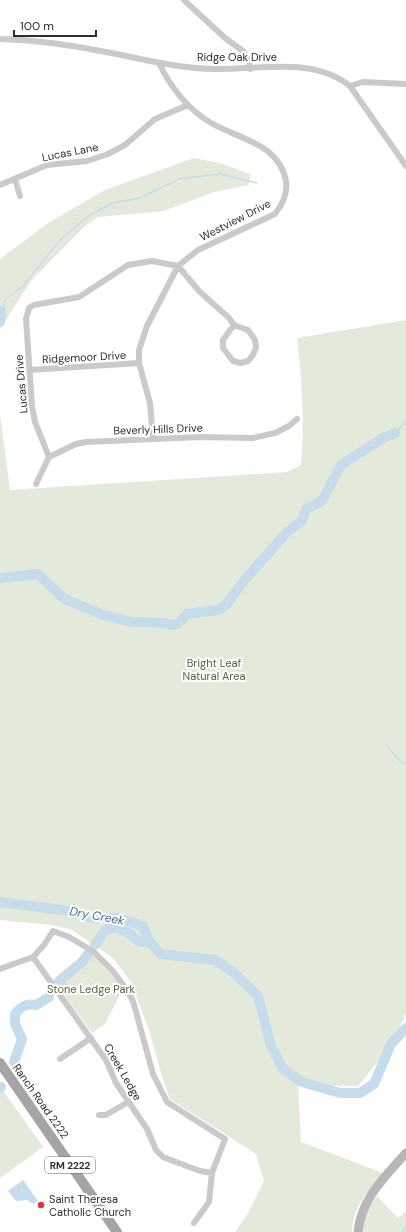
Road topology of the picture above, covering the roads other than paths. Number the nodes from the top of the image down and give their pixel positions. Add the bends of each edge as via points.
1 (184, 0) edge
2 (0, 40) edge
3 (159, 63) junction
4 (250, 68) junction
5 (406, 84) edge
6 (350, 86) junction
7 (188, 105) junction
8 (406, 166) edge
9 (15, 179) junction
10 (0, 185) edge
11 (20, 196) dead end
12 (178, 266) junction
13 (234, 325) junction
14 (139, 363) junction
15 (30, 370) junction
16 (297, 419) dead end
17 (153, 438) junction
18 (49, 457) junction
19 (36, 484) dead end
20 (33, 957) junction
21 (0, 969) edge
22 (91, 1038) junction
23 (60, 1059) dead end
24 (0, 1063) edge
25 (128, 1102) junction
26 (99, 1115) dead end
27 (406, 1153) edge
28 (212, 1173) junction
29 (194, 1223) dead end
30 (116, 1232) edge
31 (358, 1232) edge

1 - 4 street via 243,51 249,60
2 - 3 street, Ridge Oak Drive via 60,44
3 - 4 street, Ridge Oak Drive via 206,68
3 - 7 street, Westview Drive via 167,79
4 - 6 street, Ridge Oak Drive via 298,67 326,72 341,78
5 - 6 street via 363,82
6 - 8 street, Ridge Oak Drive
7 - 9 street, Lucas Lane via 155,119 125,145 108,154 86,161 47,165
7 - 12 street, Westview Drive via 219,129 260,145 270,152 278,161 287,185 282,206 275,214 198,250
9 - 10 street, Lucas Lane
9 - 11 street
12 - 13 street
12 - 14 street, Westview Drive via 142,338
12 - 15 street, Lucas Drive via 152,261 128,265 79,297 29,308 26,319
13 - 13 street via 223,340 223,348 233,362 248,361 256,347 255,340 248,330
14 - 15 street, Ridgemoor Drive
14 - 17 street, Westview Drive via 150,403
15 - 18 street, Lucas Drive via 35,422
16 - 17 street, Beverly Hills Drive via 289,426 263,437
17 - 18 street, Beverly Hills Drive via 86,442
18 - 19 street
20 - 21 street
20 - 22 street, Creek Ledge
20 - 28 street via 53,931 94,952 112,970 133,1001 153,1074 167,1102 225,1139
22 - 23 street
22 - 25 street, Creek Ledge
24 - 30 main road, Ranch Road 2222 / RM 2222
25 - 26 street via 106,1115
25 - 28 street, Creek Ledge via 147,1129 156,1150 163,1157
27 - 31 street via 365,1203
28 - 29 street via 209,1202

